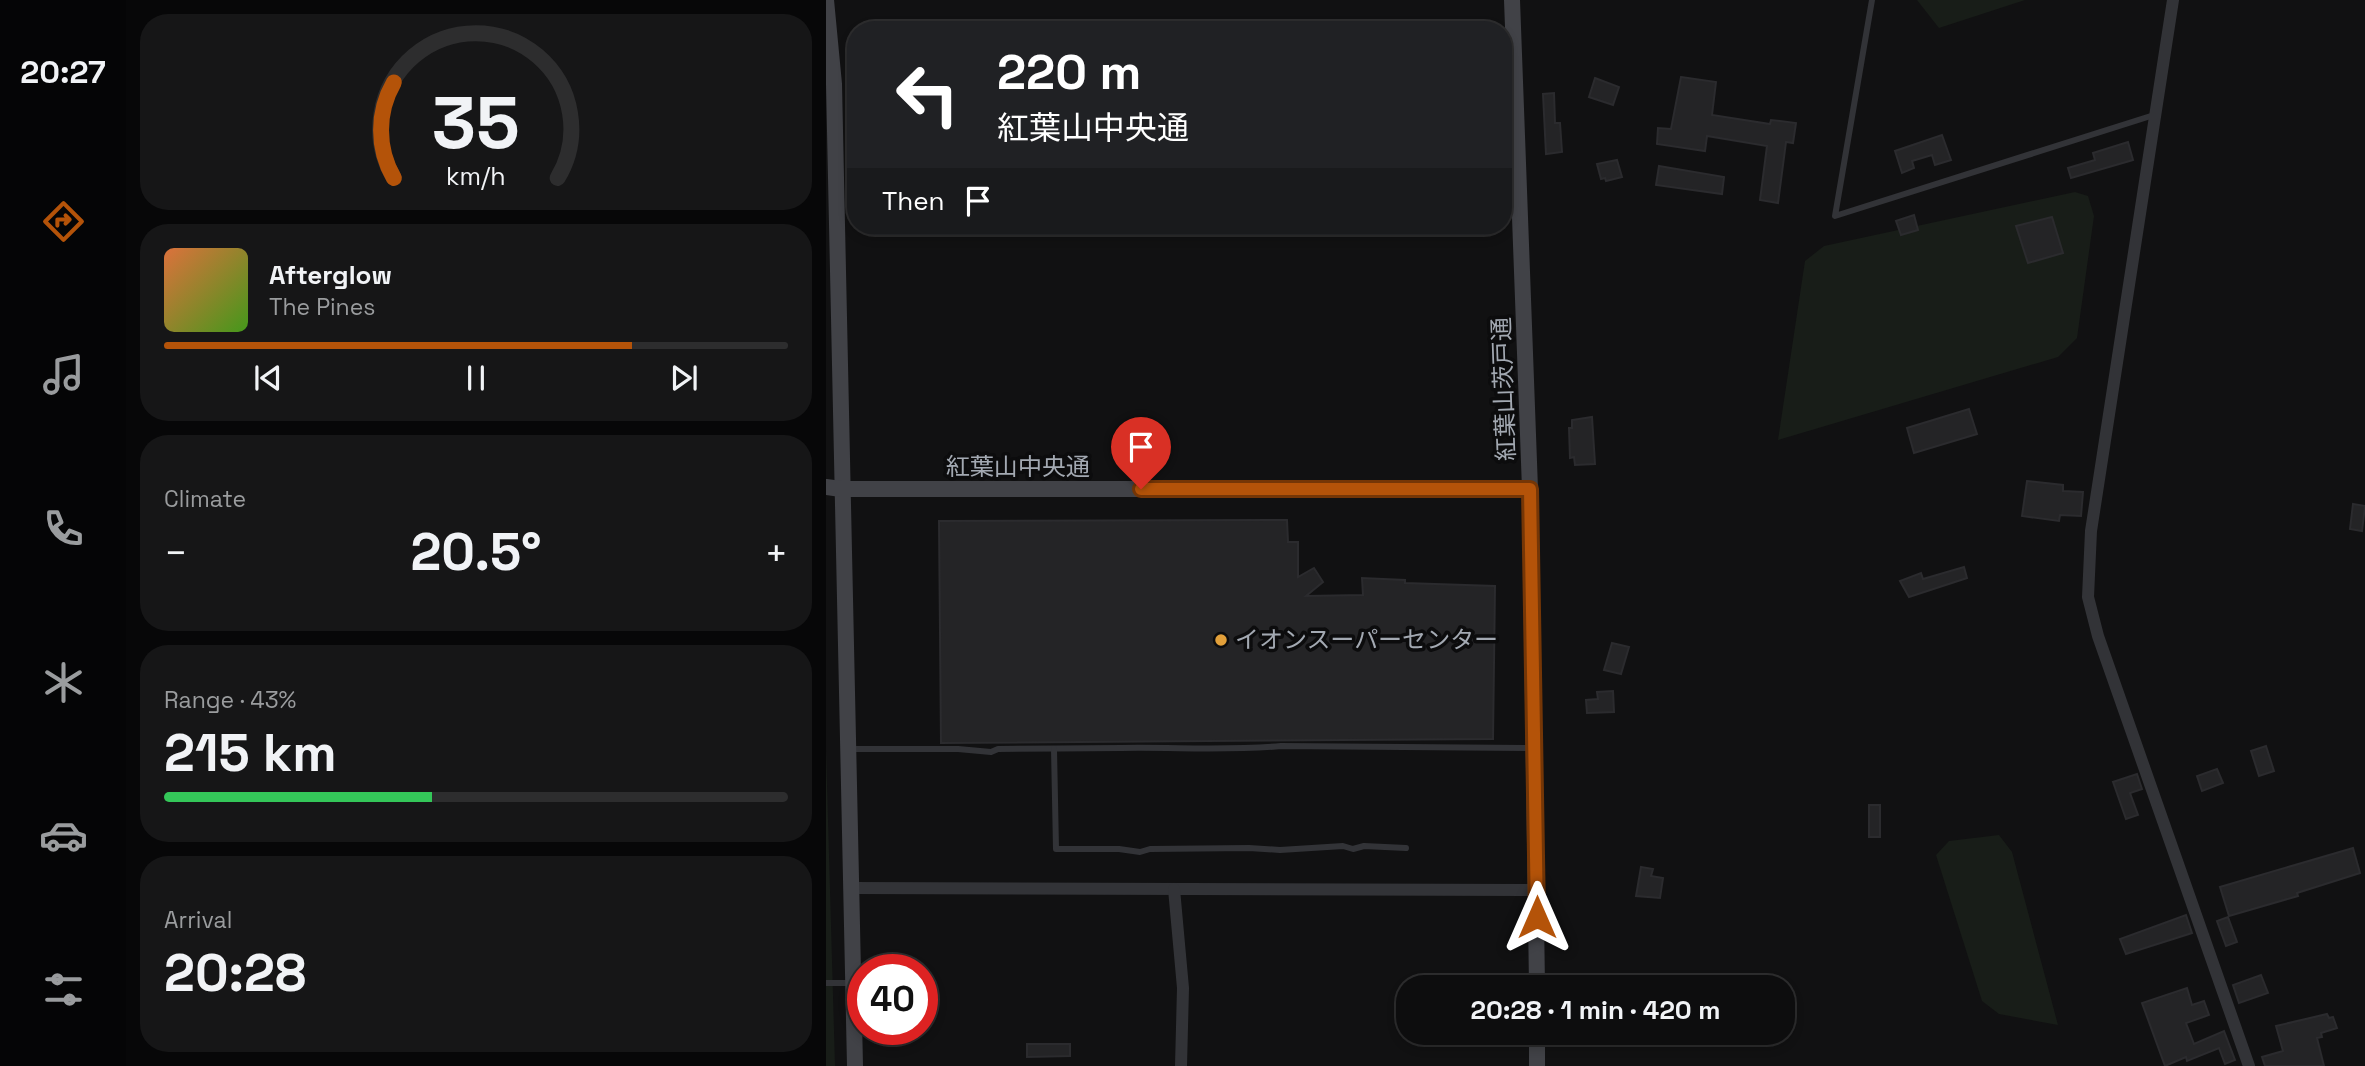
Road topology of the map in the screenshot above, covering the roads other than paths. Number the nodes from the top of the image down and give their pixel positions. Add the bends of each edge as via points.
1 (826, 0) edge
2 (1513, 0) edge
3 (1872, 0) edge
4 (2173, 0) edge
5 (2156, 114) junction
6 (833, 488) edge
7 (1530, 489) junction
8 (1536, 748) junction
9 (847, 749) junction
10 (1054, 749) junction
11 (1406, 848) dead end
12 (850, 888) junction
13 (1174, 889) junction
14 (1537, 890) junction
15 (851, 954) edge
16 (1537, 975) edge
17 (826, 983) edge
18 (847, 983) edge
19 (854, 1045) edge
20 (1537, 1045) edge
21 (855, 1066) edge
22 (1181, 1066) edge
23 (1537, 1066) edge
24 (2249, 1066) edge

1 - 6 street via 834,83
2 - 7 street, 紅葉山茨戸通
3 - 5 lane via 1835,216
4 - 5 street
5 - 24 street via 2091,531 2088,597
6 - 7 street, 紅葉山中央通
6 - 9 street
7 - 8 street, 紅葉山茨戸通
8 - 10 lane
8 - 14 street, 紅葉山茨戸通
9 - 10 lane
9 - 12 street
10 - 11 lane via 1056,849
12 - 13 street
12 - 15 street
13 - 14 street
13 - 22 street via 1182,988
14 - 16 street, 紅葉山茨戸通
17 - 18 lane
19 - 21 street
20 - 23 street

